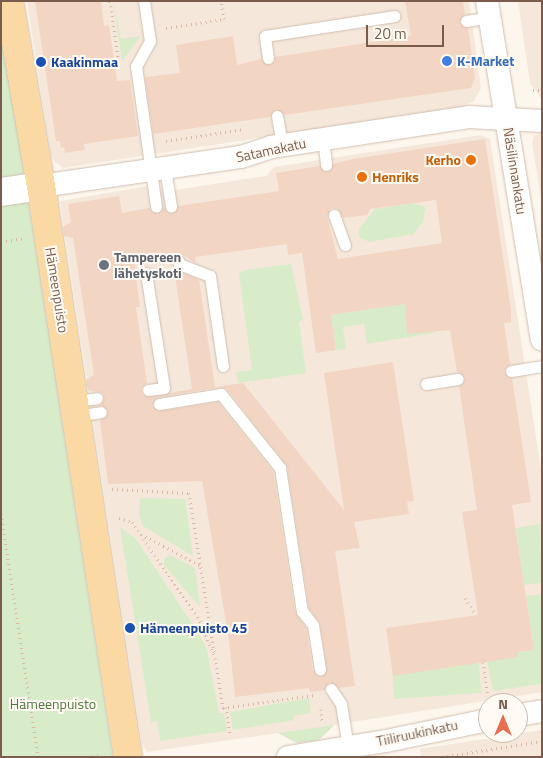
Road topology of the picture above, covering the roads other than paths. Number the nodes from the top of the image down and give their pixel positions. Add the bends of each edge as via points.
1 (9, 1) edge
2 (144, 1) edge
3 (489, 9) edge
4 (394, 16) dead end
5 (466, 21) dead end
6 (268, 58) dead end
7 (277, 116) dead end
8 (507, 119) junction
9 (542, 121) edge
10 (322, 139) junction
11 (282, 145) junction
12 (326, 165) dead end
13 (158, 169) junction
14 (41, 186) junction
15 (1, 192) edge
16 (156, 207) dead end
17 (171, 207) dead end
18 (334, 215) dead end
19 (534, 243) edge
20 (345, 245) dead end
21 (178, 260) dead end
22 (146, 273) dead end
23 (541, 328) edge
24 (223, 366) dead end
25 (542, 366) edge
26 (511, 371) dead end
27 (458, 379) dead end
28 (426, 384) dead end
29 (148, 390) dead end
30 (158, 404) dead end
31 (320, 669) dead end
32 (331, 689) dead end
33 (542, 711) edge
34 (528, 713) edge
35 (478, 723) edge
36 (348, 747) junction
37 (128, 757) edge
38 (288, 757) edge

1 - 14 main road, Hämeenpuisto
2 - 13 lane via 150,42 136,66
3 - 5 lane
3 - 8 street, Näsilinnankatu
4 - 6 lane via 265,36
7 - 11 lane
8 - 9 street, Satamakatu
8 - 10 street, Satamakatu via 469,117
8 - 19 street, Näsilinnankatu
10 - 11 street, Satamakatu
10 - 12 lane
11 - 13 street, Satamakatu via 241,157
13 - 14 street, Satamakatu
13 - 16 lane
13 - 17 lane
14 - 15 street, Satamakatu
14 - 37 main road, Hämeenpuisto via 87,407
18 - 20 lane
19 - 23 street, Näsilinnankatu
21 - 24 lane via 179,264 210,276
22 - 29 lane via 164,388
25 - 26 lane
27 - 28 lane
30 - 31 lane via 221,394 280,468 302,611 313,626
32 - 36 lane via 341,704
33 - 34 street
35 - 36 street, Tiiliruukinkatu via 385,748
36 - 38 street, Tiiliruukinkatu

